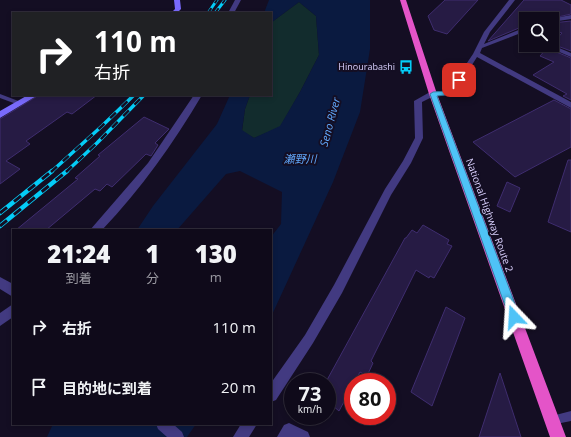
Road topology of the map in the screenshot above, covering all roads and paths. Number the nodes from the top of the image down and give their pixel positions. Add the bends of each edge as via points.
1 (177, 0) edge
2 (238, 0) edge
3 (403, 0) edge
4 (512, 0) edge
5 (175, 12) edge
6 (232, 12) edge
7 (571, 17) edge
8 (562, 18) junction
9 (559, 19) edge
10 (571, 21) edge
11 (519, 32) edge
12 (516, 33) junction
13 (519, 34) edge
14 (478, 50) junction
15 (559, 50) edge
16 (571, 55) edge
17 (433, 94) junction
18 (0, 96) edge
19 (32, 96) edge
20 (197, 96) edge
21 (20, 103) junction
22 (571, 105) edge
23 (0, 115) edge
24 (96, 229) edge
25 (0, 282) edge
26 (12, 290) edge
27 (12, 311) edge
28 (0, 320) edge
29 (272, 394) edge
30 (571, 416) edge
31 (551, 420) junction
32 (164, 425) edge
33 (249, 425) edge
34 (177, 437) edge
35 (240, 437) edge
36 (284, 437) edge
37 (303, 437) edge
38 (558, 437) edge

1 - 5 main road via 178,10
2 - 6 street
3 - 17 highway, National Highway Route 2
4 - 14 street via 487,32
7 - 8 street
8 - 9 street
8 - 10 street
11 - 12 street
12 - 13 street
12 - 14 street
14 - 17 street via 450,93
14 - 22 street
15 - 16 street
17 - 29 street via 418,101 419,138 407,163 388,192 310,339
17 - 31 highway, National Highway Route 2
18 - 21 lane
19 - 21 main road
20 - 24 street via 156,158
21 - 23 main road
25 - 26 street
27 - 28 street
30 - 31 lane
31 - 38 highway, National Highway Route 2
32 - 34 street
33 - 35 street
36 - 37 street via 289,430

